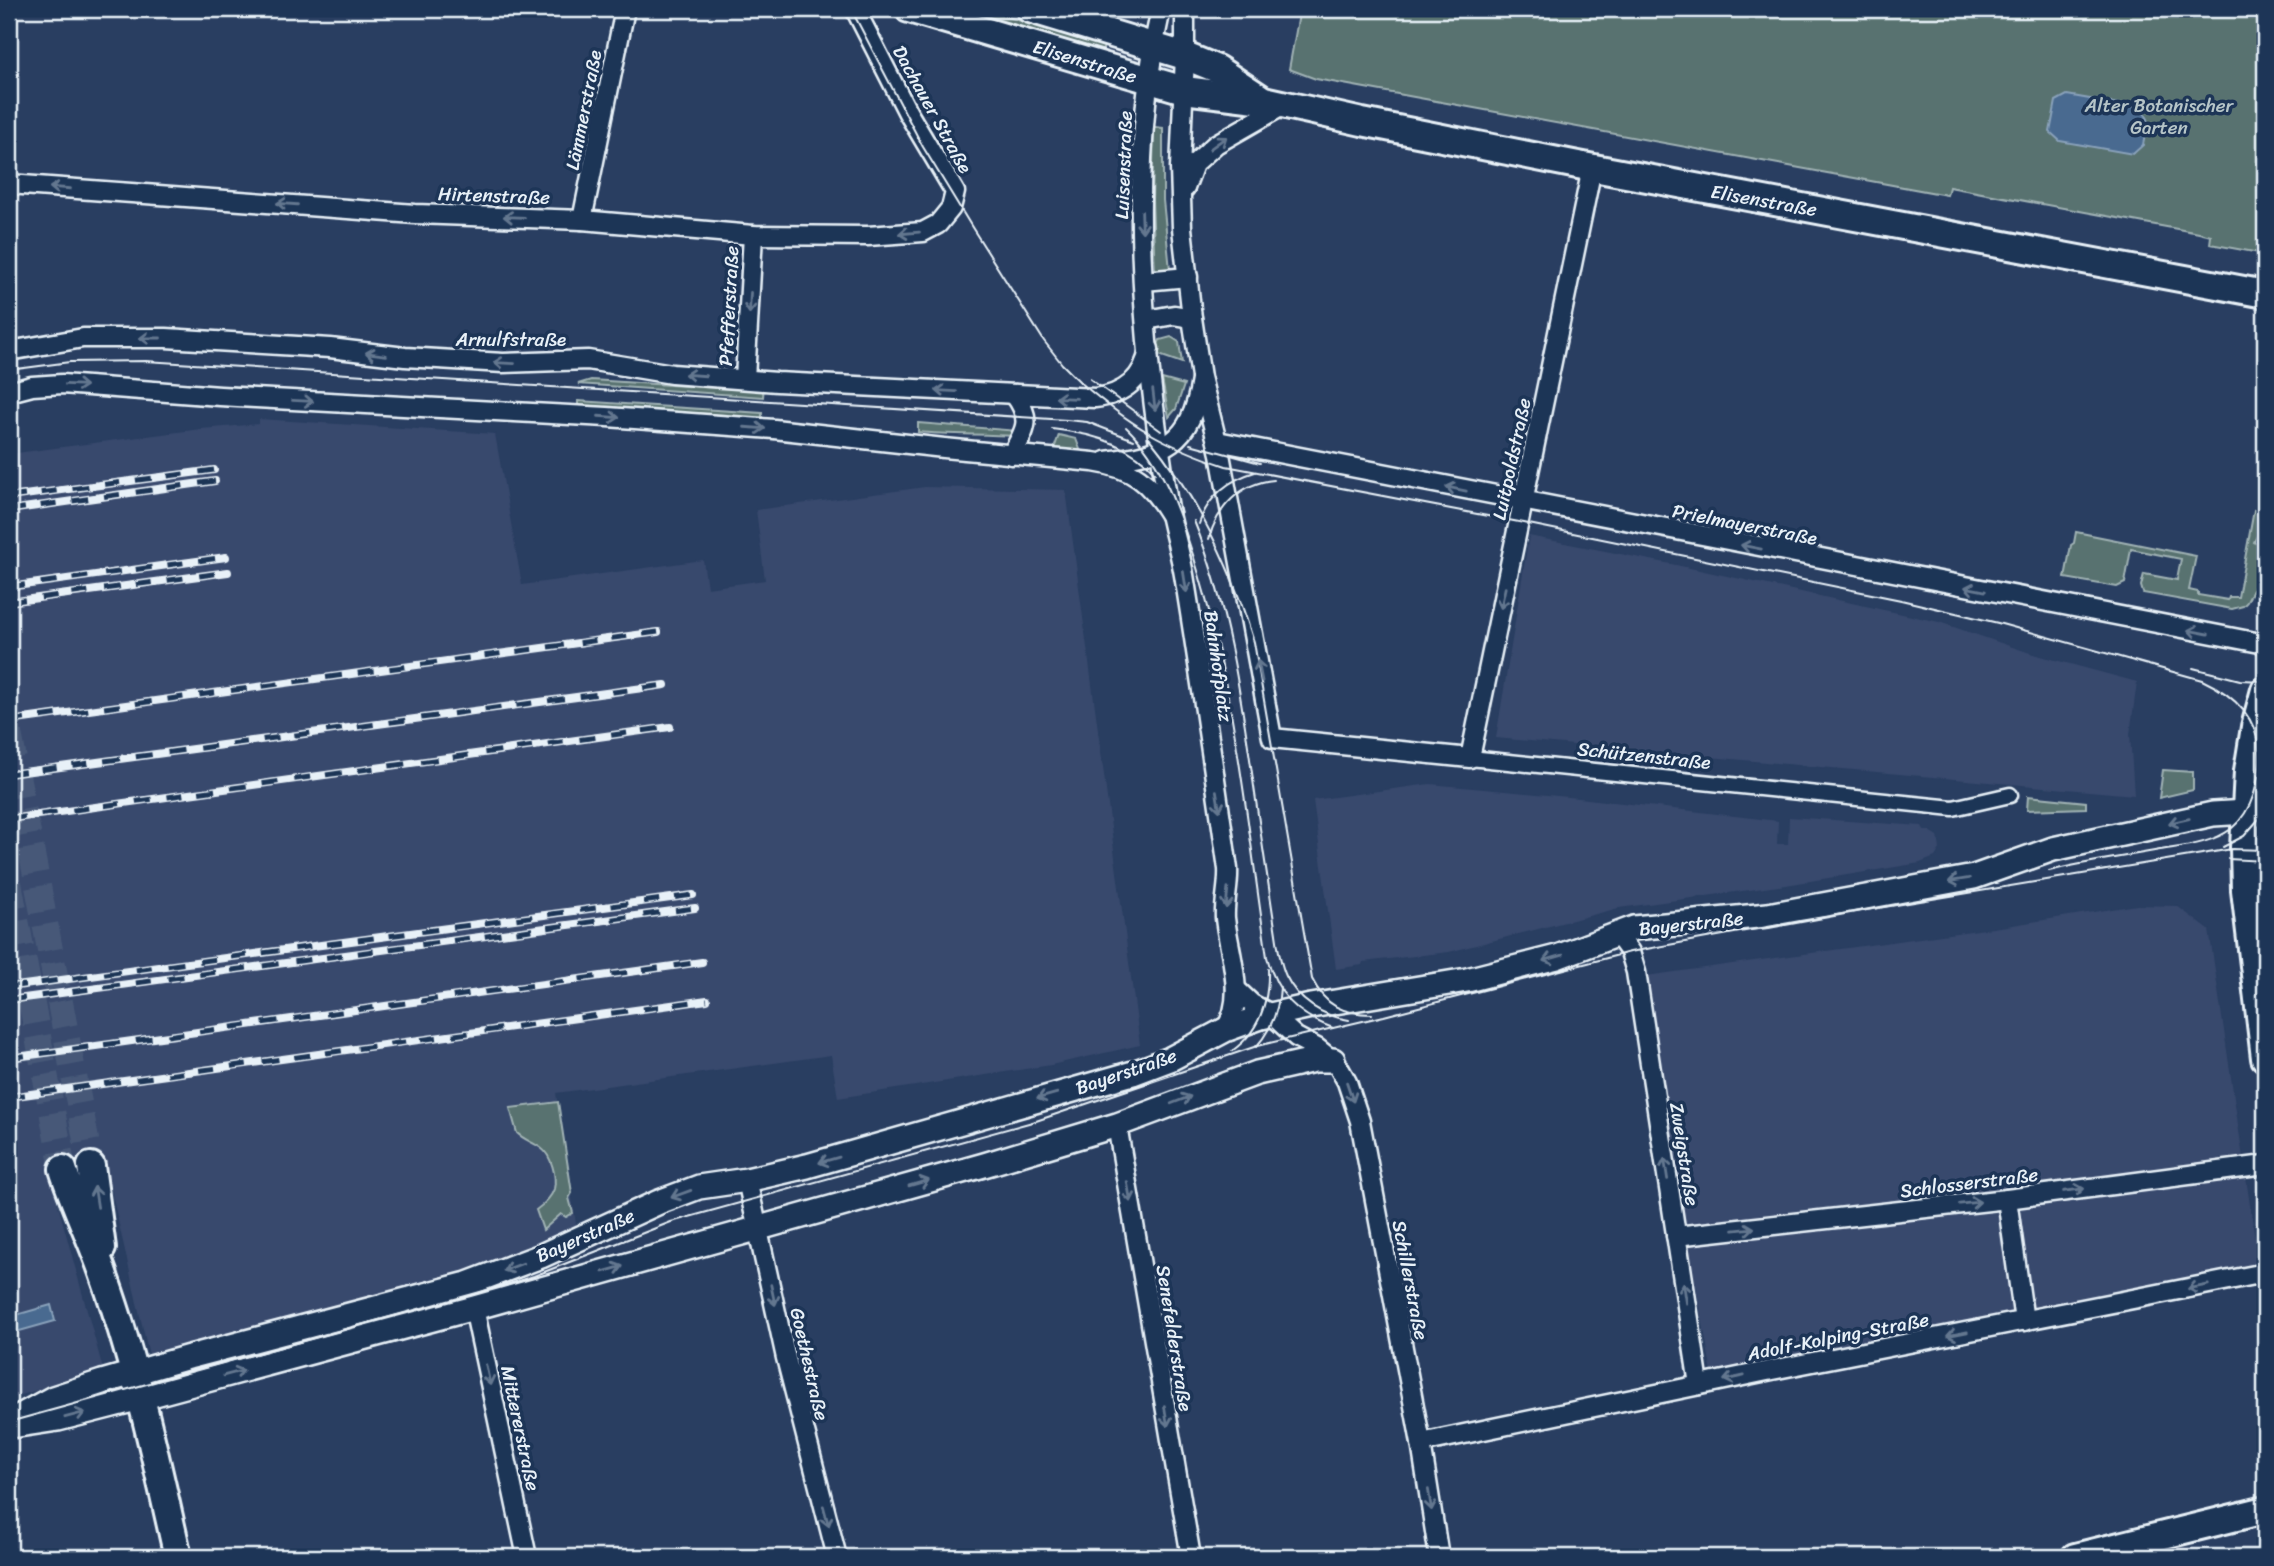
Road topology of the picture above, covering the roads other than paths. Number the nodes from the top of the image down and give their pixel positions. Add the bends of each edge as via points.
1 (625, 9) edge
2 (855, 9) edge
3 (909, 9) edge
4 (1030, 9) edge
5 (1161, 9) edge
6 (1185, 9) edge
7 (1152, 45) junction
8 (1185, 56) junction
9 (1149, 80) junction
10 (1184, 90) junction
11 (1274, 102) junction
12 (1592, 168) junction
13 (9, 184) edge
14 (955, 192) joint
15 (1181, 198) junction
16 (582, 220) junction
17 (753, 235) junction
18 (1188, 277) junction
19 (1144, 281) junction
20 (2265, 294) edge
21 (1192, 318) junction
22 (1146, 320) junction
23 (12, 348) edge
24 (1149, 349) junction
25 (1201, 377) junction
26 (746, 379) junction
27 (9, 392) edge
28 (1014, 394) junction
29 (1217, 441) junction
30 (1161, 450) junction
31 (1011, 455) junction
32 (1093, 462) junction
33 (1523, 502) junction
34 (1170, 515) junction
35 (2265, 645) edge
36 (2265, 690) edge
37 (1272, 738) joint
38 (1470, 758) junction
39 (2010, 795) dead end
40 (2255, 814) edge
41 (1617, 934) junction
42 (1236, 989) junction
43 (1271, 1014) junction
44 (1225, 1030) junction
45 (2265, 1058) edge
46 (1333, 1060) junction
47 (1117, 1125) junction
48 (2265, 1165) edge
49 (91, 1166) tunnel mouth
50 (63, 1170) tunnel mouth
51 (747, 1180) junction
52 (2007, 1199) junction
53 (759, 1228) junction
54 (1676, 1236) junction
55 (2265, 1273) edge
56 (105, 1278) junction
57 (474, 1308) junction
58 (2024, 1321) junction
59 (133, 1373) junction
60 (1699, 1385) junction
61 (140, 1398) junction
62 (9, 1425) edge
63 (1420, 1443) junction
64 (2265, 1510) edge
65 (178, 1557) edge
66 (527, 1557) edge
67 (836, 1557) edge
68 (1191, 1557) edge
69 (1438, 1557) edge
70 (2075, 1557) edge

1 - 16 street, Lämmerstraße
2 - 14 street, Dachauer Straße
3 - 9 main road, Elisenstraße
4 - 7 main road, Elisenstraße
5 - 7 street, Luisenstraße
6 - 8 street
7 - 8 main road, Elisenstraße
7 - 9 street, Luisenstraße
8 - 10 street
8 - 11 main road, Elisenstraße
9 - 10 main road, Elisenstraße
9 -> 19 street, Luisenstraße via 1140,170
10 - 11 main road, Elisenstraße
10 - 15 street
11 - 12 main road, Elisenstraße
15 -> 11 street via 1194,164
12 - 20 main road, Elisenstraße
12 - 33 street, Luitpoldstraße
16 -> 13 street, Hirtenstraße via 415,214
14 -> 17 street, Hirtenstraße via 945,216 923,232
15 - 18 street
16 - 17 street, Hirtenstraße
17 -> 26 street, Pfefferstraße
18 - 19 street
18 - 21 street
19 - 22 street, Luisenstraße
21 - 22 street via 1174,314
21 - 25 street
22 - 24 street, Luisenstraße
26 -> 23 street, Arnulfstraße via 673,374 588,360 503,363 166,338 83,338
24 -> 28 street, Arnulfstraße via 1139,376 1112,395
24 -> 30 street, Bahnhofplatz
25 - 29 street, Bahnhofplatz
25 - 30 street via 1182,432
28 -> 26 street, Arnulfstraße
27 -> 31 street via 62,384 607,417 774,429
28 - 31 street via 1027,417
33 -> 29 street, Prielmayerstraße
37 -> 29 street, Bahnhofplatz
30 - 32 street
30 - 34 street, Bahnhofplatz
31 - 32 street
32 - 34 street via 1139,477
35 -> 33 street, Prielmayerstraße
33 -> 38 street, Luitpoldstraße
34 -> 42 street, Bahnhofplatz via 1184,573 1222,831 1228,881 1225,916
36 - 40 main road via 2250,753
37 - 38 street, Schützenstraße
38 - 39 street, Schützenstraße via 1953,808
40 -> 41 street, Bayerstraße via 2213,814 2053,849 1974,877 1768,915 1651,925
40 - 45 main road via 2244,876
41 -> 43 street, Bayerstraße via 1557,957 1467,981
54 -> 41 street, Zweigstraße via 1636,972 1630,952
42 - 43 street
42 - 44 street, Bahnhofplatz via 1234,1012
43 - 44 street, Bayerstraße
43 - 46 street via 1296,1037
44 -> 51 street, Bayerstraße via 1133,1073
47 -> 46 street, Bayerstraße via 1257,1073
46 -> 63 street, Schillerstraße via 1360,1121
53 -> 47 street, Bayerstraße
47 -> 68 street, Senefelderstraße
52 -> 48 street, Schlosserstraße
56 -> 49 main road
50 - 56 main road
51 - 53 street, Goethestraße
51 -> 59 street, Bayerstraße via 679,1194 467,1284
54 -> 52 street, Schlosserstraße
52 - 58 street
57 -> 53 street, Bayerstraße
53 -> 67 street, Goethestraße
60 -> 54 street, Zweigstraße
55 -> 58 street, Adolf-Kolping-Straße
56 - 59 main road
61 -> 57 street, Bayerstraße
57 -> 66 street, Mittererstraße
58 -> 60 street, Adolf-Kolping-Straße
59 - 61 main road
59 - 62 street, Bayerstraße via 52,1398
60 - 63 street, Adolf-Kolping-Straße
62 -> 61 street, Bayerstraße via 58,1419
61 - 65 main road
63 -> 69 street, Schillerstraße
64 - 70 main road

